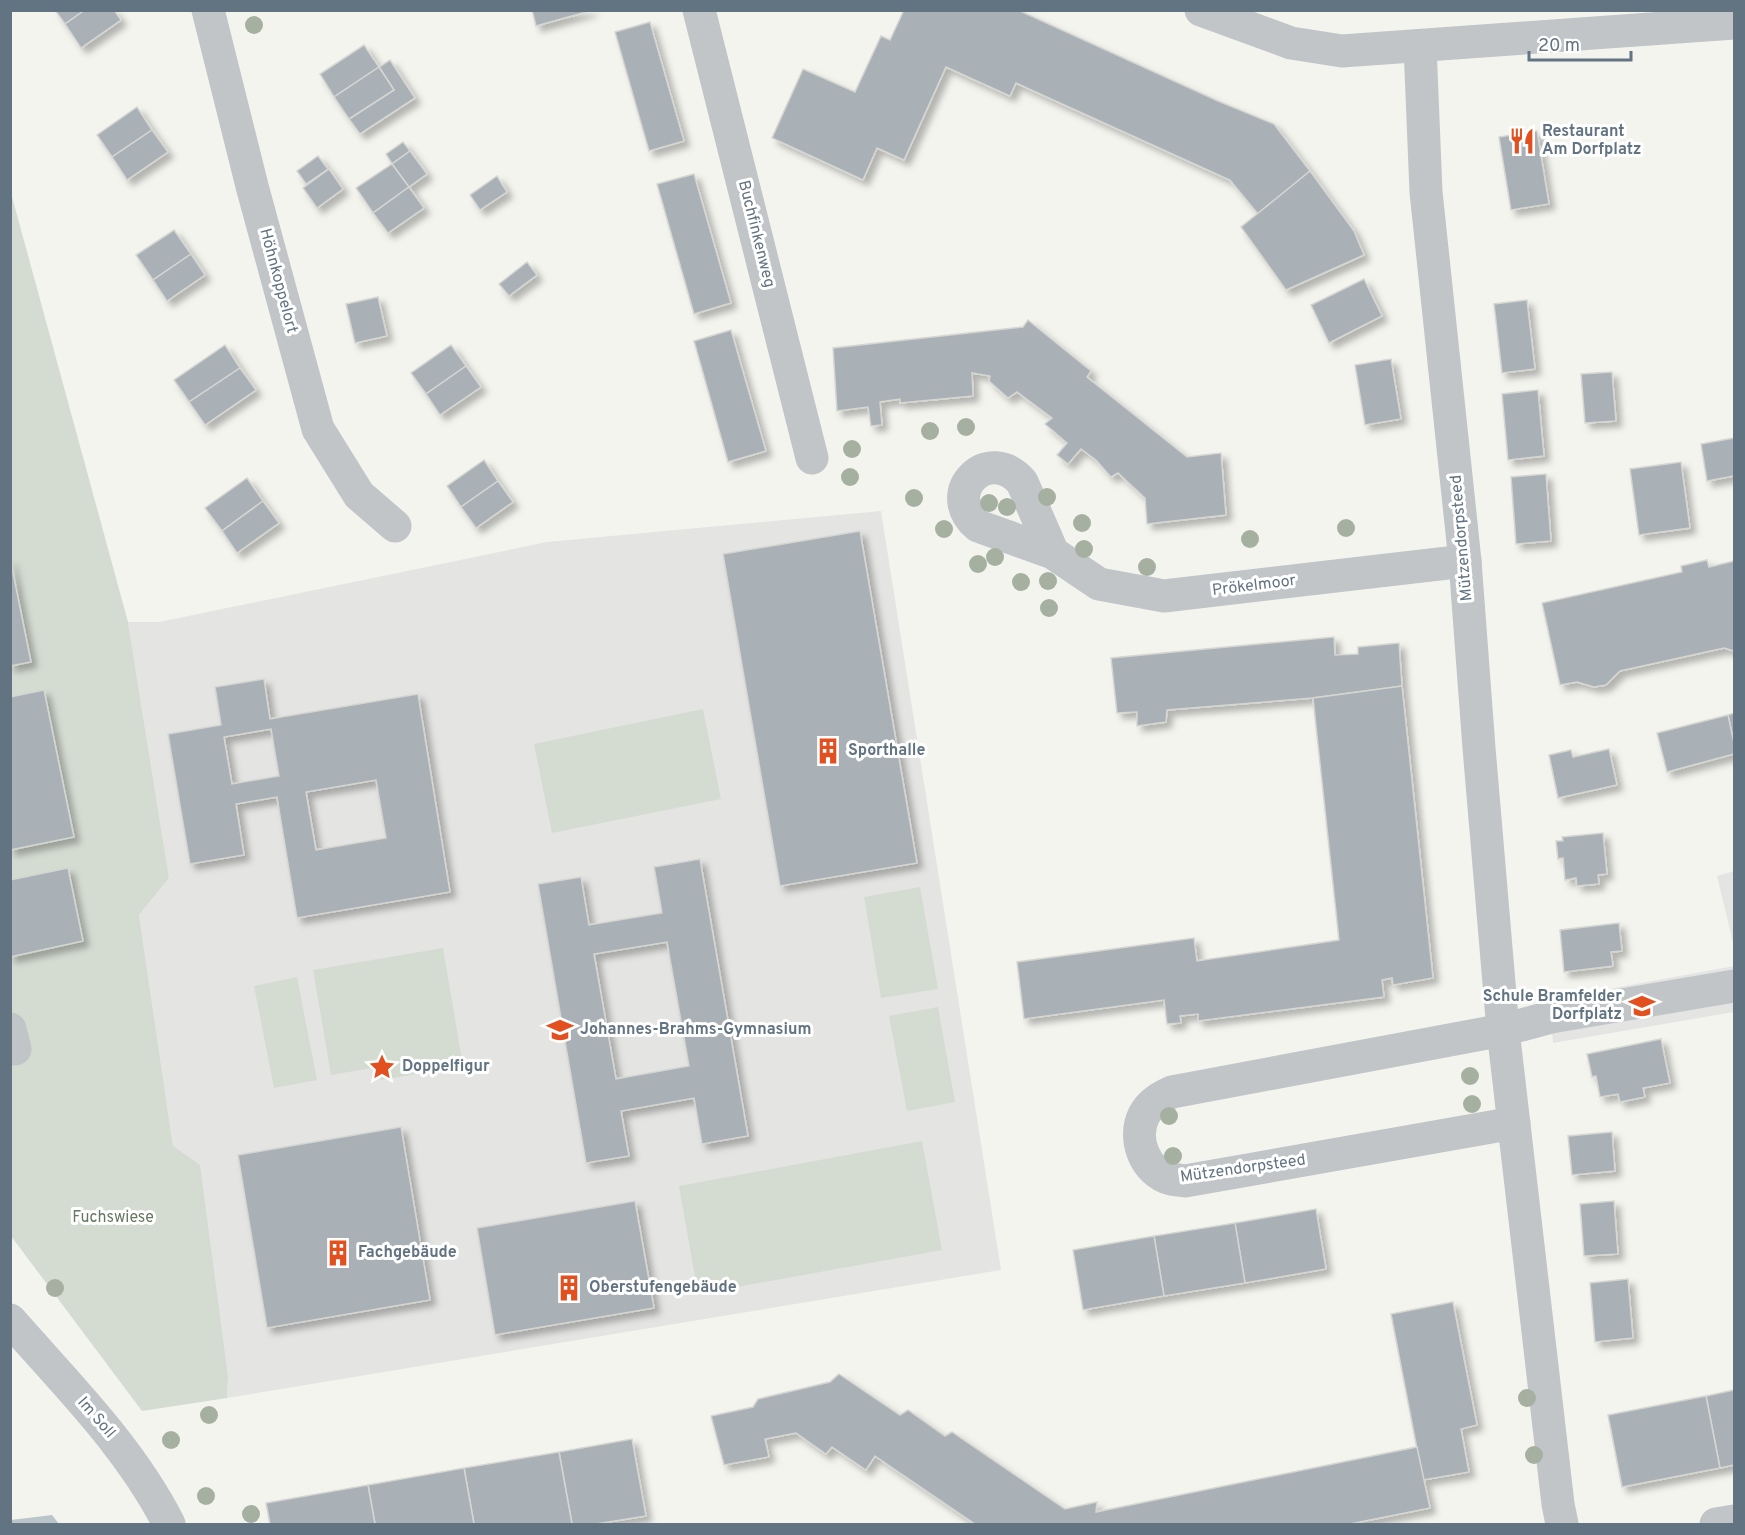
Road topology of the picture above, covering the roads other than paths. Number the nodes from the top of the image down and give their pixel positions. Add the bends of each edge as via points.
1 (208, 10) edge
2 (699, 10) edge
3 (1202, 10) edge
4 (1734, 23) edge
5 (1420, 46) junction
6 (812, 458) dead end
7 (395, 526) dead end
8 (1053, 553) dead end
9 (1465, 561) junction
10 (1734, 986) edge
11 (1503, 1030) junction
12 (1514, 1123) junction
13 (10, 1320) edge
14 (1734, 1521) edge
15 (169, 1524) edge
16 (1562, 1524) edge
17 (1716, 1524) edge

1 - 7 street, Höhnkoppelort via 318,429 359,495
2 - 6 street, Buchfinkenweg
3 - 5 street via 1291,43 1342,51
4 - 5 street
5 - 9 street, Mützendorpsteed via 1426,192
8 - 9 street, Prökelmoor via 1098,584 1164,596
9 - 11 street, Mützendorpsteed
10 - 11 street via 1551,1017
11 - 12 street, Mützendorpsteed
11 - 12 street, Mützendorpsteed via 1172,1092 1161,1096 1144,1114 1140,1146 1157,1172 1185,1181
12 - 16 street, Mützendorpsteed
13 - 15 street, Im Soll via 114,1438
14 - 17 street

